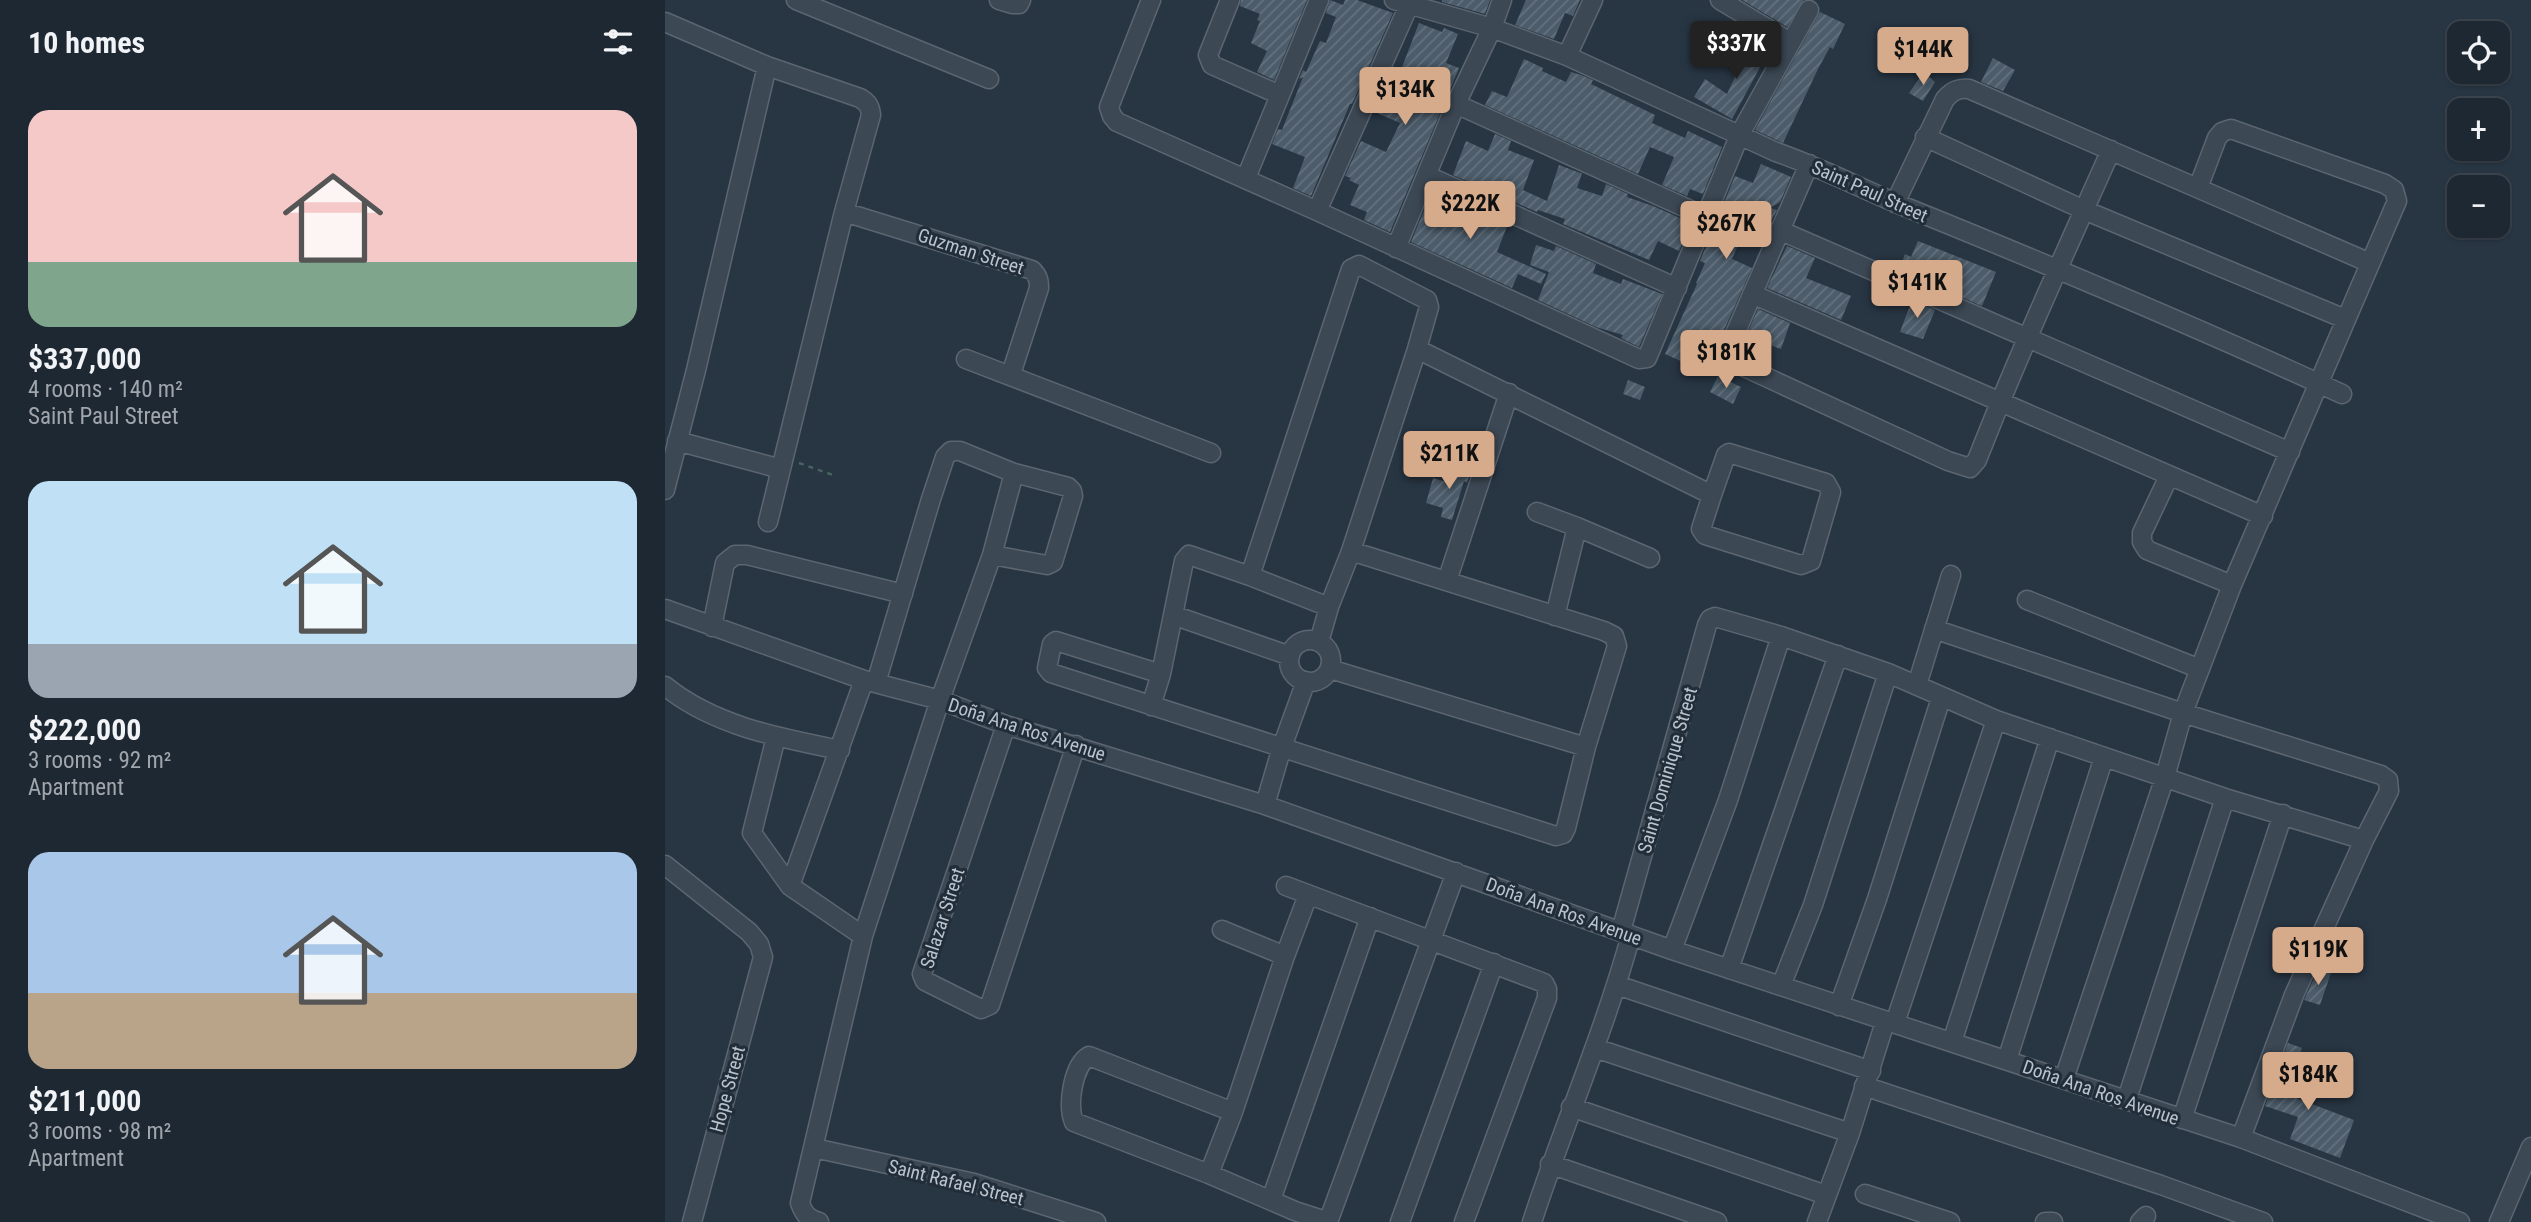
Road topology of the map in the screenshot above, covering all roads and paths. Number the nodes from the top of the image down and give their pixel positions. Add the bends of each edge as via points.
1 (796, 0) edge
2 (999, 0) edge
3 (1021, 0) edge
4 (1151, 0) edge
5 (1230, 0) edge
6 (1319, 0) edge
7 (1502, 0) edge
8 (1593, 0) edge
9 (1720, 0) edge
10 (1401, 3) edge
11 (1809, 10) dead end
12 (665, 22) edge
13 (1492, 28) junction
14 (1790, 42) junction
15 (1567, 56) junction
16 (767, 66) junction
17 (989, 79) dead end
18 (1280, 95) junction
19 (1456, 104) junction
20 (1739, 134) junction
21 (1925, 137) junction
22 (2111, 150) junction
23 (1809, 164) junction
24 (1427, 176) junction
25 (1246, 178) junction
26 (2198, 188) junction
27 (1895, 203) junction
28 (2084, 210) junction
29 (1317, 211) junction
30 (844, 212) junction
31 (1706, 217) junction
32 (1779, 230) junction
33 (1396, 248) junction
34 (2370, 262) junction
35 (2058, 268) junction
36 (1677, 288) junction
37 (1752, 294) junction
38 (2345, 319) junction
39 (2029, 337) junction
40 (1417, 349) junction
41 (966, 359) dead end
42 (1011, 374) junction
43 (2320, 383) junction
44 (1509, 393) junction
45 (2342, 394) dead end
46 (1999, 400) junction
47 (677, 441) junction
48 (2290, 452) junction
49 (1212, 453) dead end
50 (782, 463) junction
51 (1014, 472) junction
52 (833, 475) dead end
53 (2169, 476) junction
54 (665, 490) edge
55 (1712, 495) junction
56 (1537, 512) dead end
57 (2263, 516) junction
58 (768, 522) dead end
59 (1577, 527) junction
60 (1352, 551) junction
61 (992, 555) junction
62 (1650, 558) dead end
63 (1951, 575) dead end
64 (1250, 576) junction
65 (1447, 581) junction
66 (2232, 585) junction
67 (903, 594) junction
68 (2027, 600) dead end
69 (1329, 607) junction
70 (665, 609) edge
71 (1173, 615) junction
72 (1555, 616) junction
73 (712, 627) junction
74 (1934, 629) junction
75 (1781, 636) junction
76 (1319, 642) junction
77 (1837, 655) junction
78 (1290, 656) junction
79 (1330, 669) junction
80 (2200, 669) junction
81 (1888, 673) junction
82 (1161, 674) junction
83 (1306, 681) junction
84 (870, 682) junction
85 (1917, 685) junction
86 (665, 686) edge
87 (1941, 698) junction
88 (940, 700) junction
89 (1151, 706) junction
90 (2183, 713) junction
91 (1996, 720) junction
92 (1006, 725) junction
93 (776, 737) junction
94 (2050, 738) junction
95 (1076, 745) junction
96 (1282, 747) junction
97 (1587, 747) junction
98 (840, 750) junction
99 (2104, 757) junction
100 (2165, 777) junction
101 (2225, 798) junction
102 (1265, 805) junction
103 (2283, 814) junction
104 (2364, 840) junction
105 (1456, 872) junction
106 (667, 874) edge
107 (790, 886) junction
108 (1286, 886) dead end
109 (1308, 895) junction
110 (1370, 917) junction
111 (1222, 930) dead end
112 (1626, 933) junction
113 (863, 936) junction
114 (1433, 939) junction
115 (1672, 950) junction
116 (1285, 956) junction
117 (1494, 963) junction
118 (1729, 969) junction
119 (1618, 985) junction
120 (1781, 986) junction
121 (1839, 1006) junction
122 (1890, 1023) junction
123 (1952, 1042) junction
124 (1595, 1048) junction
125 (2007, 1060) junction
126 (1867, 1078) junction
127 (2064, 1079) junction
128 (2127, 1099) junction
129 (1571, 1107) junction
130 (1233, 1112) junction
131 (2182, 1119) junction
132 (1850, 1132) junction
133 (2241, 1138) junction
134 (2531, 1147) edge
135 (814, 1149) junction
136 (1551, 1164) junction
137 (1209, 1174) junction
138 (2526, 1174) edge
139 (1865, 1194) dead end
140 (1826, 1195) junction
141 (1271, 1200) junction
142 (1896, 1214) edge
143 (2430, 1217) edge
144 (692, 1222) edge
145 (819, 1222) edge
146 (1096, 1222) edge
147 (1329, 1222) edge
148 (1400, 1222) edge
149 (1464, 1222) edge
150 (1532, 1222) edge
151 (1717, 1222) edge
152 (1817, 1222) edge
153 (1949, 1222) edge
154 (2045, 1222) edge
155 (2053, 1222) edge
156 (2263, 1222) edge
157 (2460, 1222) edge
158 (2499, 1222) edge

1 - 17 street
2 - 3 street via 1012,5
4 - 25 street via 1109,107 1112,116 1133,130
5 - 18 street via 1208,55 1212,65
6 - 18 street
7 - 13 street
8 - 15 street
9 - 14 street
10 - 13 street, Saint Paul Street
10 - 29 street
11 - 14 street
12 - 16 street
13 - 15 street, Saint Paul Street
13 - 19 street
14 - 20 street
15 - 20 street, Saint Paul Street
16 - 30 street via 868,103 871,115
16 - 47 street
18 - 25 street
19 - 24 street
19 - 31 street
20 - 23 street, Saint Paul Street
20 - 31 street
21 - 22 street via 1945,99 1960,88
21 - 27 street
21 - 28 street
22 - 26 street
22 - 28 street
23 - 27 street, Saint Paul Street
23 - 32 street
24 - 33 street
24 - 36 street
25 - 29 street
26 - 34 street
26 - 34 street via 2217,138 2231,129 2389,186 2397,201
27 - 35 street, Saint Paul Street
28 - 35 street
28 - 38 street
29 - 33 street
30 - 42 street, Guzman Street via 1032,270 1039,288
30 - 50 street
31 - 36 street
32 - 37 street
32 - 39 street
33 - 36 street via 1639,359 1647,358
34 - 38 street
35 - 39 street
35 - 43 street, Saint Paul Street
37 - 46 street
37 - 46 street via 1728,350 1730,360 1948,461 1973,466
38 - 43 street
39 - 46 street
39 - 48 street
40 - 44 street
40 - 60 street
40 - 64 street via 1427,300 1363,266 1353,267
41 - 42 street
42 - 49 street
43 - 45 street, Saint Paul Street
43 - 48 street
44 - 55 street
44 - 65 street
46 - 53 street
47 - 50 street
47 - 54 street
48 - 57 street
50 - 52 path
50 - 58 street
51 - 61 street
51 - 61 street via 1071,488 1073,496 1053,562 1047,565
51 - 67 street via 960,451 948,453
53 - 57 street
53 - 66 street via 2141,533 2142,542 2147,550
55 - 55 street via 1729,453 1826,483 1831,492 1811,561 1801,565 1705,535 1701,529
56 - 59 street
57 - 66 street
59 - 62 street
59 - 72 street
60 - 65 street
60 - 69 street
61 - 88 street
63 - 74 street
64 - 69 street
64 - 71 street via 1189,555
65 - 72 street
66 - 80 street
67 - 73 street via 734,555 725,563
67 - 84 street
68 - 80 street
69 - 76 street
70 - 73 street, Doña Ana Ros Avenue
71 - 78 street
71 - 82 street
72 - 97 street via 1604,631 1616,640
73 - 84 street, Doña Ana Ros Avenue
74 - 85 street
74 - 90 street
75 - 77 street
75 - 112 street, Saint Dominique Street via 1720,617 1707,625
75 - 115 street via 1728,800
76 - 78 street via 1301,642
76 - 79 street via 1331,658
77 - 81 street
77 - 118 street
78 - 83 street via 1290,667
79 - 83 street via 1316,682
79 - 97 street
80 - 90 street
81 - 85 street
81 - 120 street via 1813,905
82 - 89 street
82 - 89 street via 1052,644 1047,668 1051,673
83 - 96 street
84 - 88 street, Doña Ana Ros Avenue
84 - 98 street
85 - 87 street
86 - 93 street via 682,700 719,717
87 - 91 street
87 - 121 street
88 - 92 street, Doña Ana Ros Avenue
88 - 113 street
89 - 96 street
90 - 100 street
90 - 104 street via 2381,775 2388,780 2389,791
91 - 94 street
91 - 122 street
92 - 95 street, Doña Ana Ros Avenue
92 - 95 street, Salazar Street via 922,974 925,981 981,1009 990,1005
93 - 98 street
93 - 107 street via 752,833
94 - 99 street
94 - 123 street
95 - 102 street, Doña Ana Ros Avenue
96 - 97 street via 1559,836 1566,828
96 - 102 street
98 - 107 street
99 - 100 street
99 - 125 street
100 - 101 street
100 - 127 street
101 - 103 street
101 - 128 street
102 - 105 street, Doña Ana Ros Avenue
103 - 104 street
103 - 131 street
104 - 133 street via 2294,995
105 - 112 street, Doña Ana Ros Avenue
105 - 114 street
106 - 144 street, Hope Street via 749,932 763,957
107 - 113 street
108 - 109 street
109 - 110 street
109 - 116 street
110 - 114 street
110 - 141 street
111 - 116 street
112 - 115 street, Doña Ana Ros Avenue
112 - 119 street, Saint Dominique Street
113 - 135 street
114 - 117 street
114 - 147 street
115 - 118 street, Doña Ana Ros Avenue
116 - 130 street
117 - 148 street
117 - 149 street via 1544,983 1547,998
118 - 120 street, Doña Ana Ros Avenue
119 - 124 street, Saint Dominique Street
119 - 126 street
120 - 121 street, Doña Ana Ros Avenue
121 - 122 street, Doña Ana Ros Avenue
122 - 123 street, Doña Ana Ros Avenue
122 - 126 street
123 - 125 street, Doña Ana Ros Avenue
124 - 129 street, Saint Dominique Street
124 - 132 street
125 - 127 street, Doña Ana Ros Avenue
126 - 132 street
126 - 156 street
127 - 128 street, Doña Ana Ros Avenue
128 - 131 street, Doña Ana Ros Avenue
129 - 136 street, Saint Dominique Street
129 - 140 street
130 - 137 street
130 - 137 street via 1089,1056 1079,1067 1070,1105 1074,1122
131 - 133 street, Doña Ana Ros Avenue
132 - 140 street
133 - 143 street, Doña Ana Ros Avenue
134 - 138 street
135 - 145 street via 800,1203 804,1213
135 - 146 street, Saint Rafael Street via 974,1183
136 - 150 street, Saint Dominique Street
136 - 151 street
137 - 141 street
138 - 158 street
139 - 142 street
140 - 152 street
141 - 147 street
142 - 153 street
143 - 157 street, Doña Ana Ros Avenue
154 - 155 street

